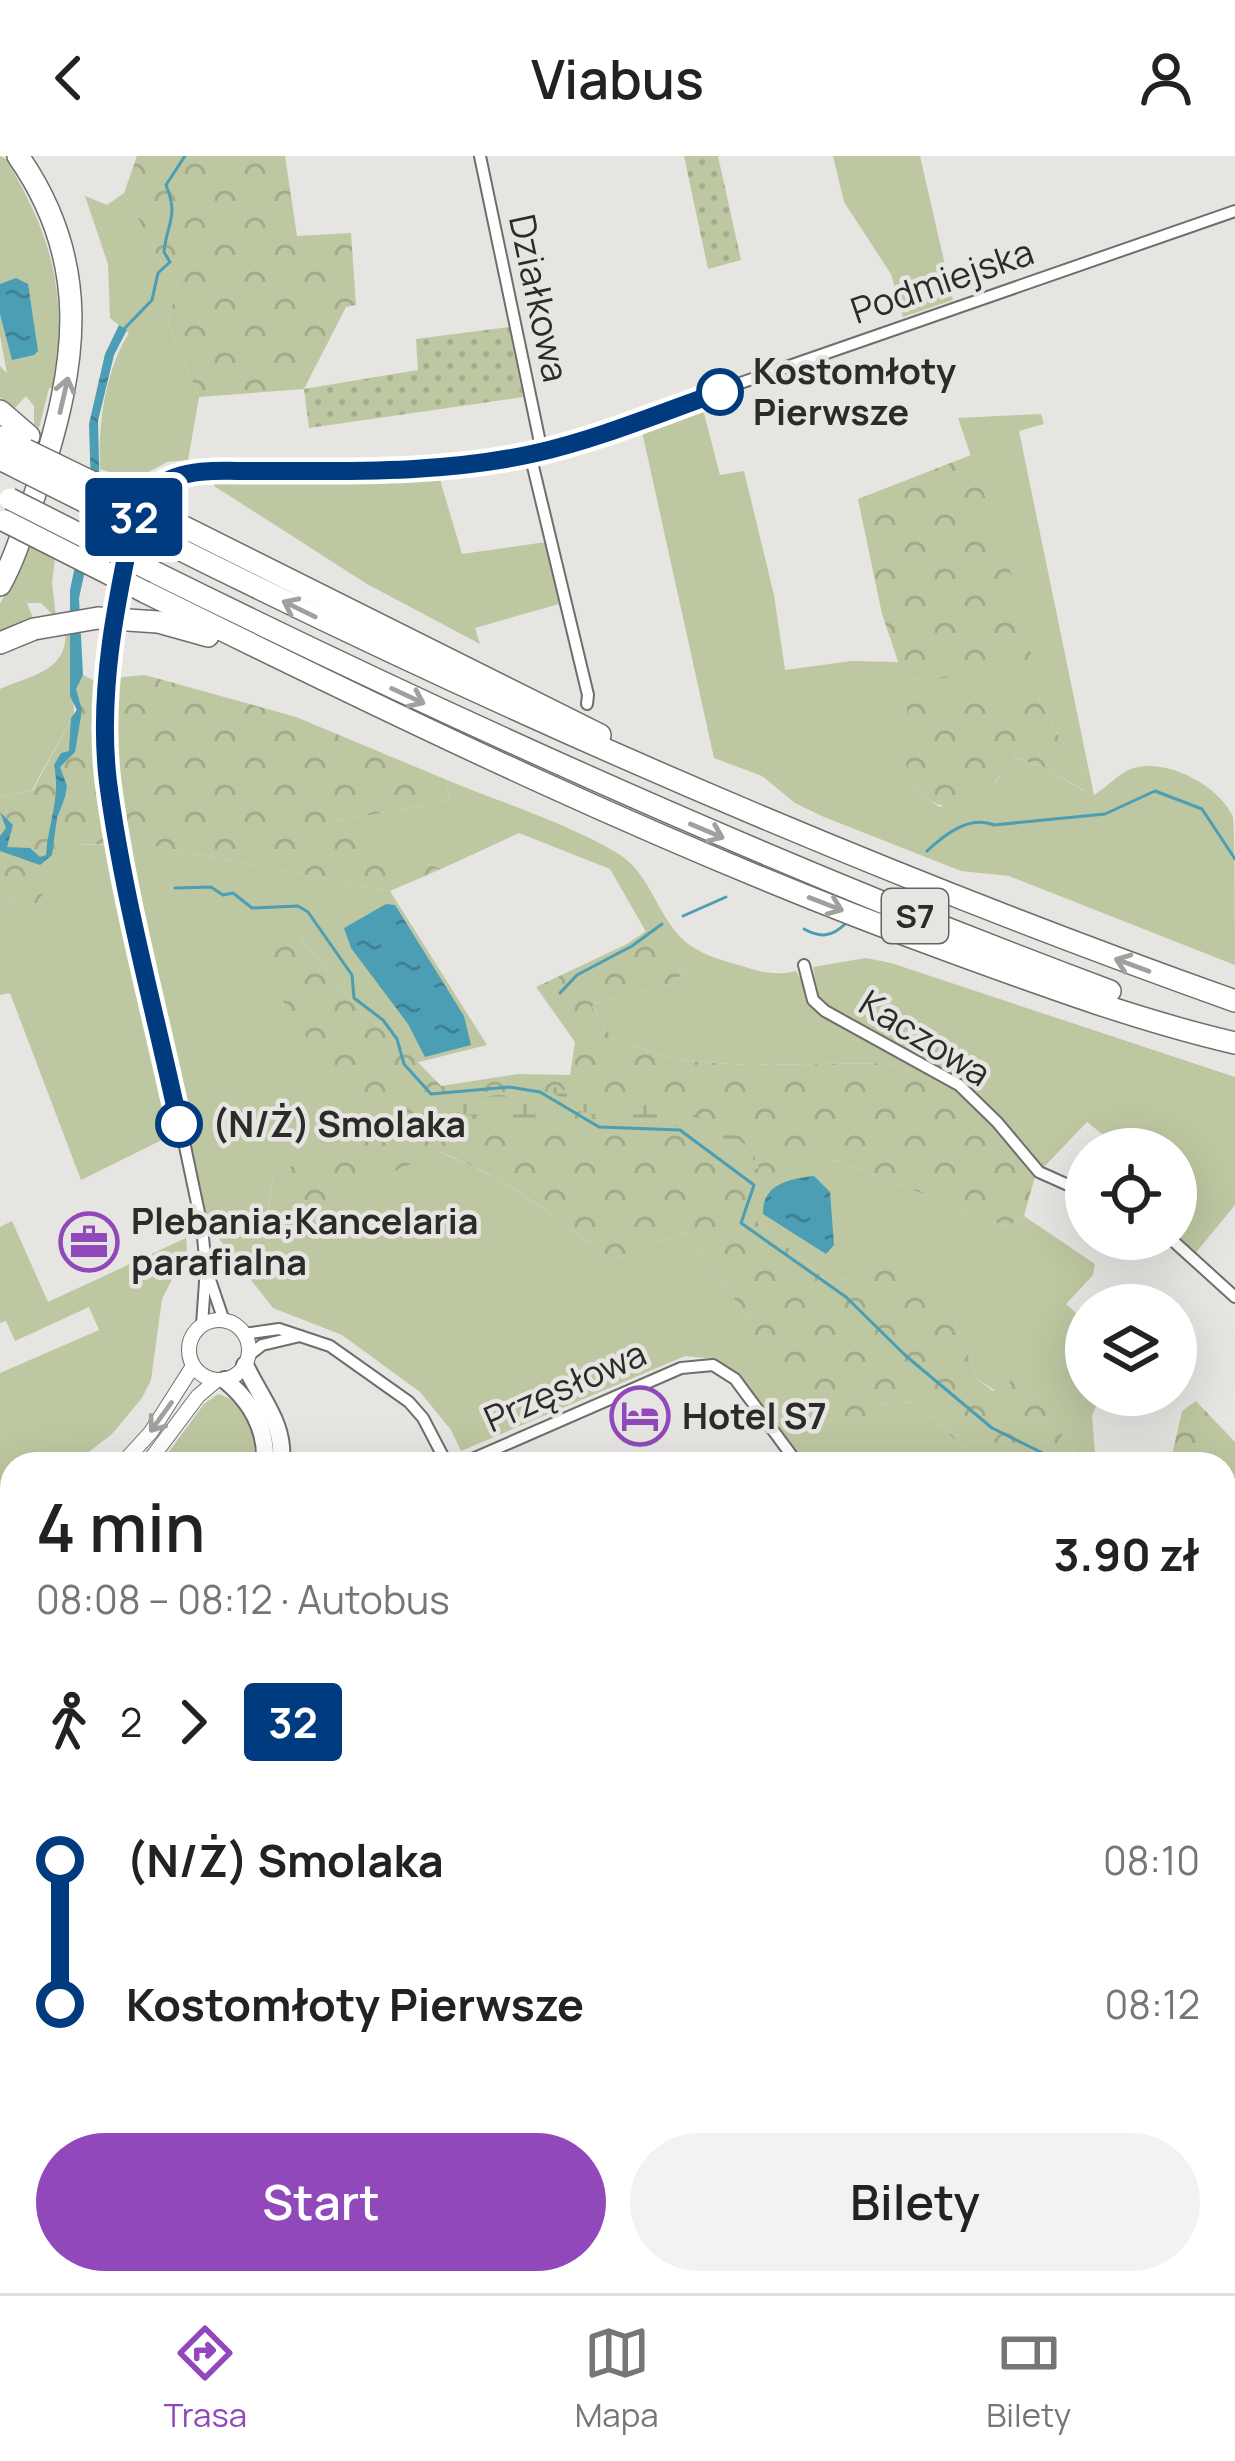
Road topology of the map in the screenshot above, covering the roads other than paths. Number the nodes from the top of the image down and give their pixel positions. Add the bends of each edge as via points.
1 (18, 156) edge
2 (480, 156) edge
3 (1235, 211) edge
4 (0, 411) edge
5 (0, 437) edge
6 (19, 453) edge
7 (536, 453) junction
8 (4, 508) edge
9 (164, 529) junction
10 (131, 532) dead end
11 (126, 554) dead end
12 (149, 582) junction
13 (0, 585) edge
14 (0, 643) edge
15 (288, 663) junction
16 (587, 704) dead end
17 (804, 965) dead end
18 (1235, 1001) edge
19 (1235, 1039) edge
20 (1065, 1184) edge
21 (1194, 1260) edge
22 (206, 1268) junction
23 (1235, 1297) edge
24 (224, 1321) junction
25 (202, 1325) junction
26 (244, 1334) junction
27 (305, 1336) junction
28 (247, 1361) junction
29 (193, 1366) junction
30 (221, 1380) junction
31 (133, 1452) edge
32 (156, 1452) edge
33 (265, 1452) edge
34 (282, 1452) edge
35 (441, 1452) edge
36 (488, 1452) edge
37 (789, 1452) edge

13 -> 1 highway via 51,443 72,350 64,257
2 - 7 street, Działkowa
3 - 7 street, Podmiejska
4 - 6 highway
5 - 6 highway
6 - 9 highway, bridge
6 - 9 highway, bridge via 93,481
7 - 10 street, Podmiejska via 384,471 194,470 144,498
7 - 16 street, Działkowa
8 - 12 highway, S7, bridge
18 -> 9 highway, S7 via 710,798 602,736
11 - 22 street via 109,660 108,781
12 - 15 highway
12 -> 19 highway, S7 via 599,785
14 - 15 highway, bridge via 98,618 158,622
15 -> 19 highway via 820,902 995,968
17 - 20 street, Kaczowa via 813,1000 825,1011 959,1085 1039,1172
21 - 23 street
22 - 24 street
22 - 25 street
24 - 25 street
24 - 26 street
25 - 29 street via 189,1348
26 - 27 street, Przęsłowa via 279,1328
26 - 28 street
27 - 28 street via 262,1346
27 - 35 street, Przęsłowa via 409,1402
28 - 30 street
28 - 34 main road via 273,1412
29 - 30 street
29 -> 31 street
30 - 32 street via 198,1396
30 - 33 main road via 258,1419
36 - 37 street, Przęsłowa via 681,1368 713,1365 735,1379

